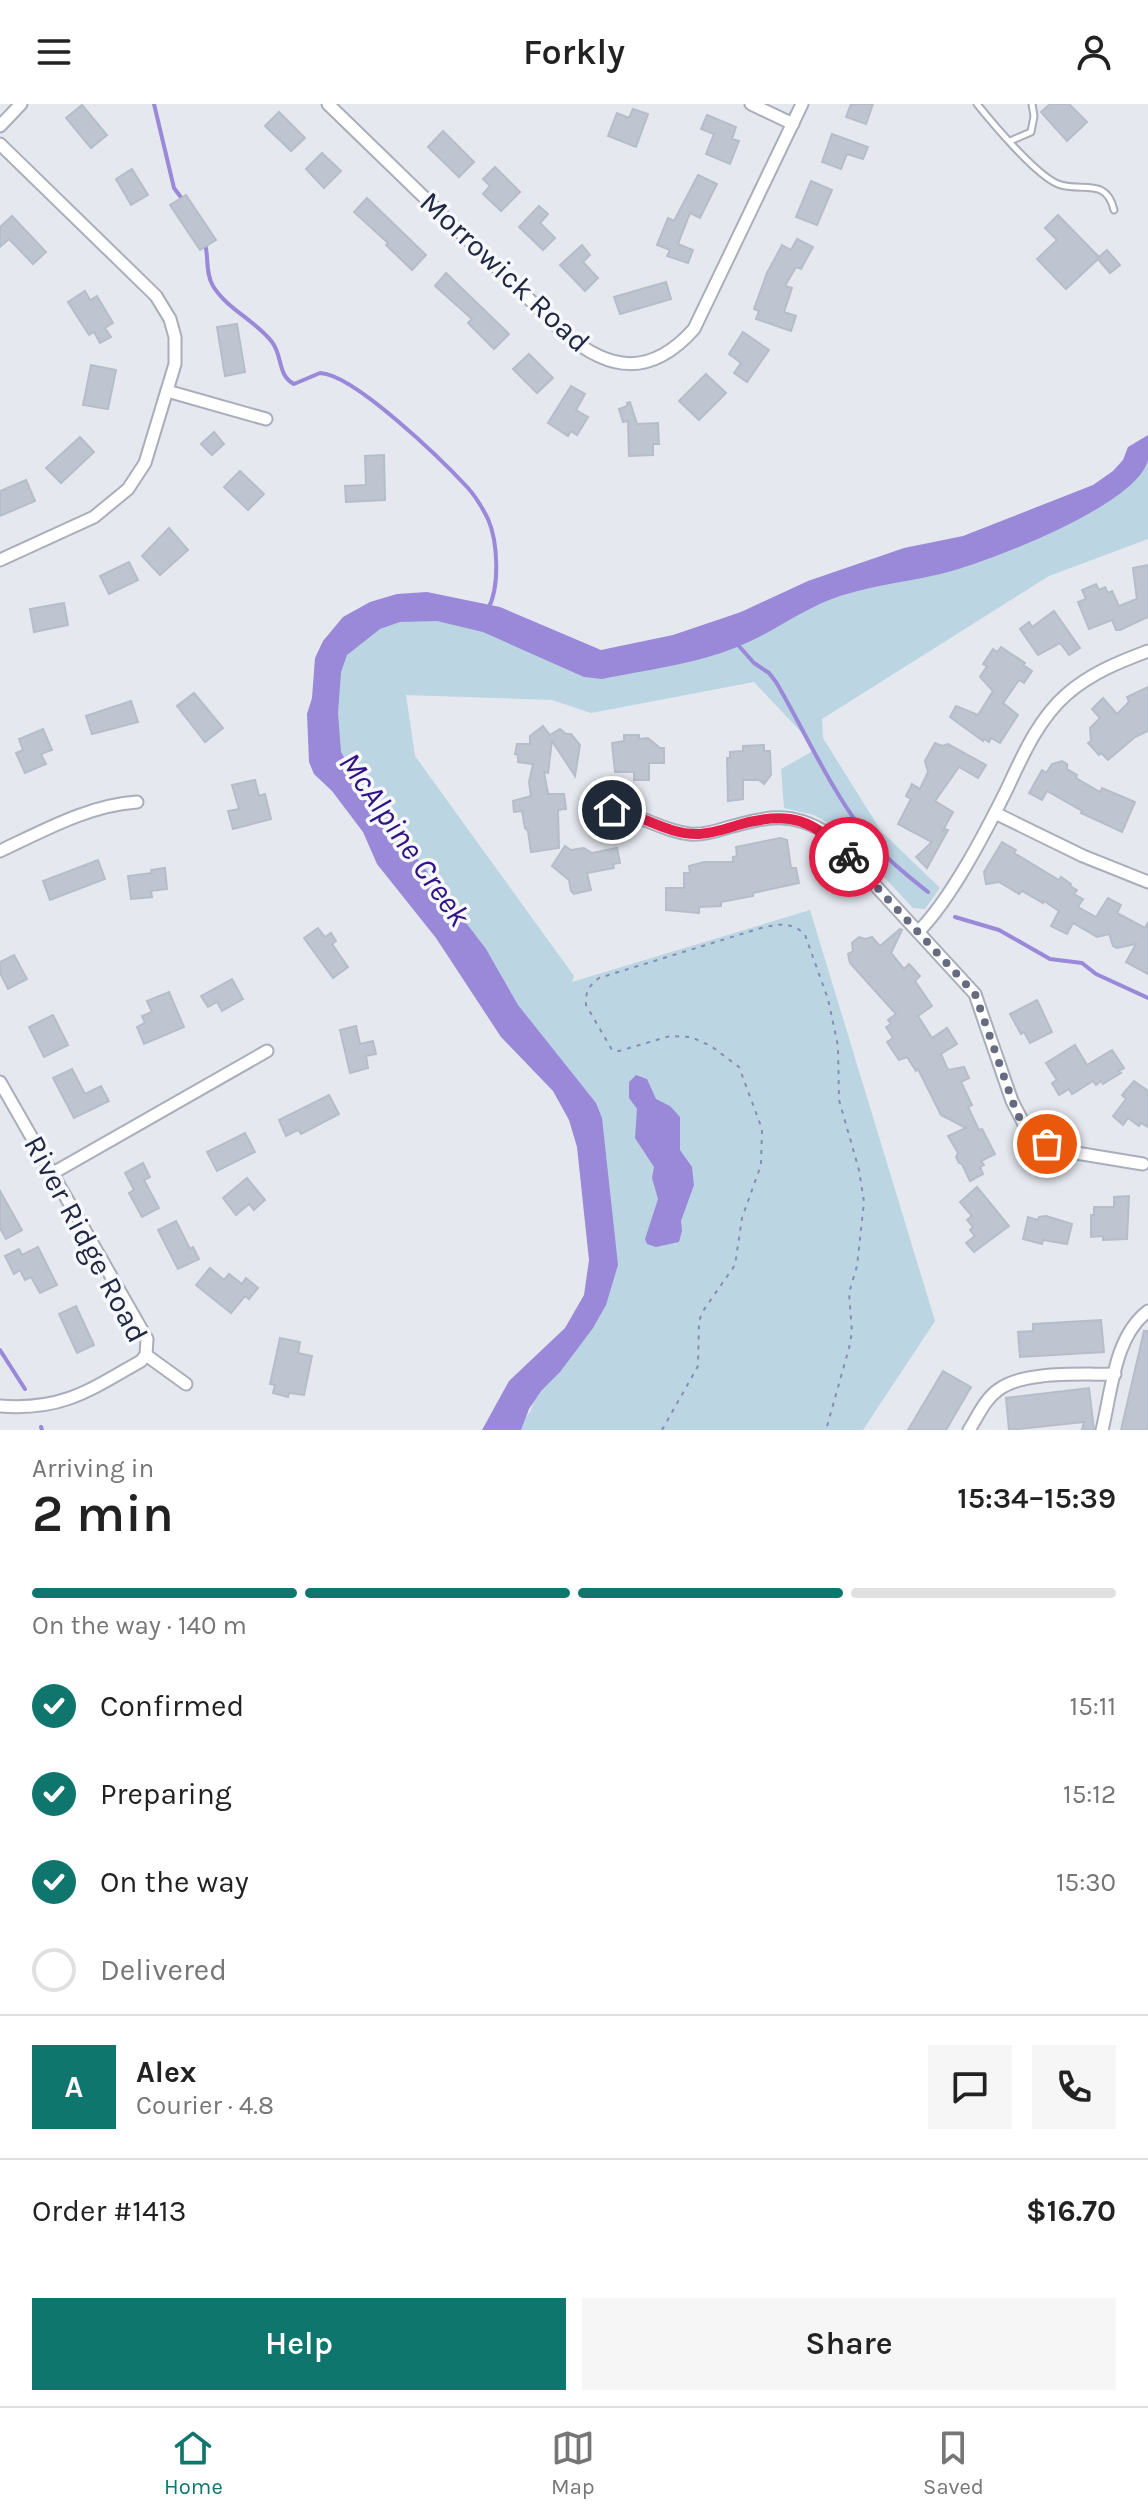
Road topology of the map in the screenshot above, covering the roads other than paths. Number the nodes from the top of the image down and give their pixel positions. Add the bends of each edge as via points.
1 (21, 104) edge
2 (328, 104) edge
3 (751, 104) edge
4 (802, 104) edge
5 (977, 104) edge
6 (1032, 104) edge
7 (793, 124) junction
8 (0, 126) edge
9 (1010, 141) junction
10 (0, 144) edge
11 (1114, 210) dead end
12 (167, 391) junction
13 (266, 419) dead end
14 (0, 560) edge
15 (1148, 651) edge
16 (137, 802) dead end
17 (612, 810) dead end
18 (995, 813) junction
19 (0, 851) edge
20 (1148, 882) edge
21 (918, 932) junction
22 (267, 1051) dead end
23 (0, 1082) edge
24 (1143, 1164) dead end
25 (53, 1173) junction
26 (1148, 1311) edge
27 (146, 1355) junction
28 (1115, 1374) junction
29 (186, 1384) dead end
30 (0, 1406) edge
31 (969, 1430) edge
32 (1102, 1430) edge

1 - 8 street
2 - 7 street, Morrowick Road via 564,333 595,357 623,363 668,353 694,329
3 - 7 street
4 - 7 street, Morrowick Road
5 - 9 lane
6 - 9 lane via 1031,132
9 - 11 lane via 1057,184 1094,187 1106,193
10 - 12 street via 161,303 176,346
12 - 13 street
12 - 14 street via 149,454 128,489 94,517
15 - 18 street via 1100,670 1054,707
16 - 19 street via 93,810
17 - 21 street via 666,829 700,834 768,818 802,820 828,834
18 - 20 street
18 - 21 street via 940,906
21 - 24 street via 975,994 1024,1124 1058,1150
22 - 25 street
23 - 25 street, River Ridge Road
25 - 27 street, River Ridge Road via 147,1339
26 - 28 street via 1129,1329
27 - 29 street, River Ridge Road
27 - 30 street via 65,1401
28 - 31 street via 1008,1384 990,1397
28 - 32 street

